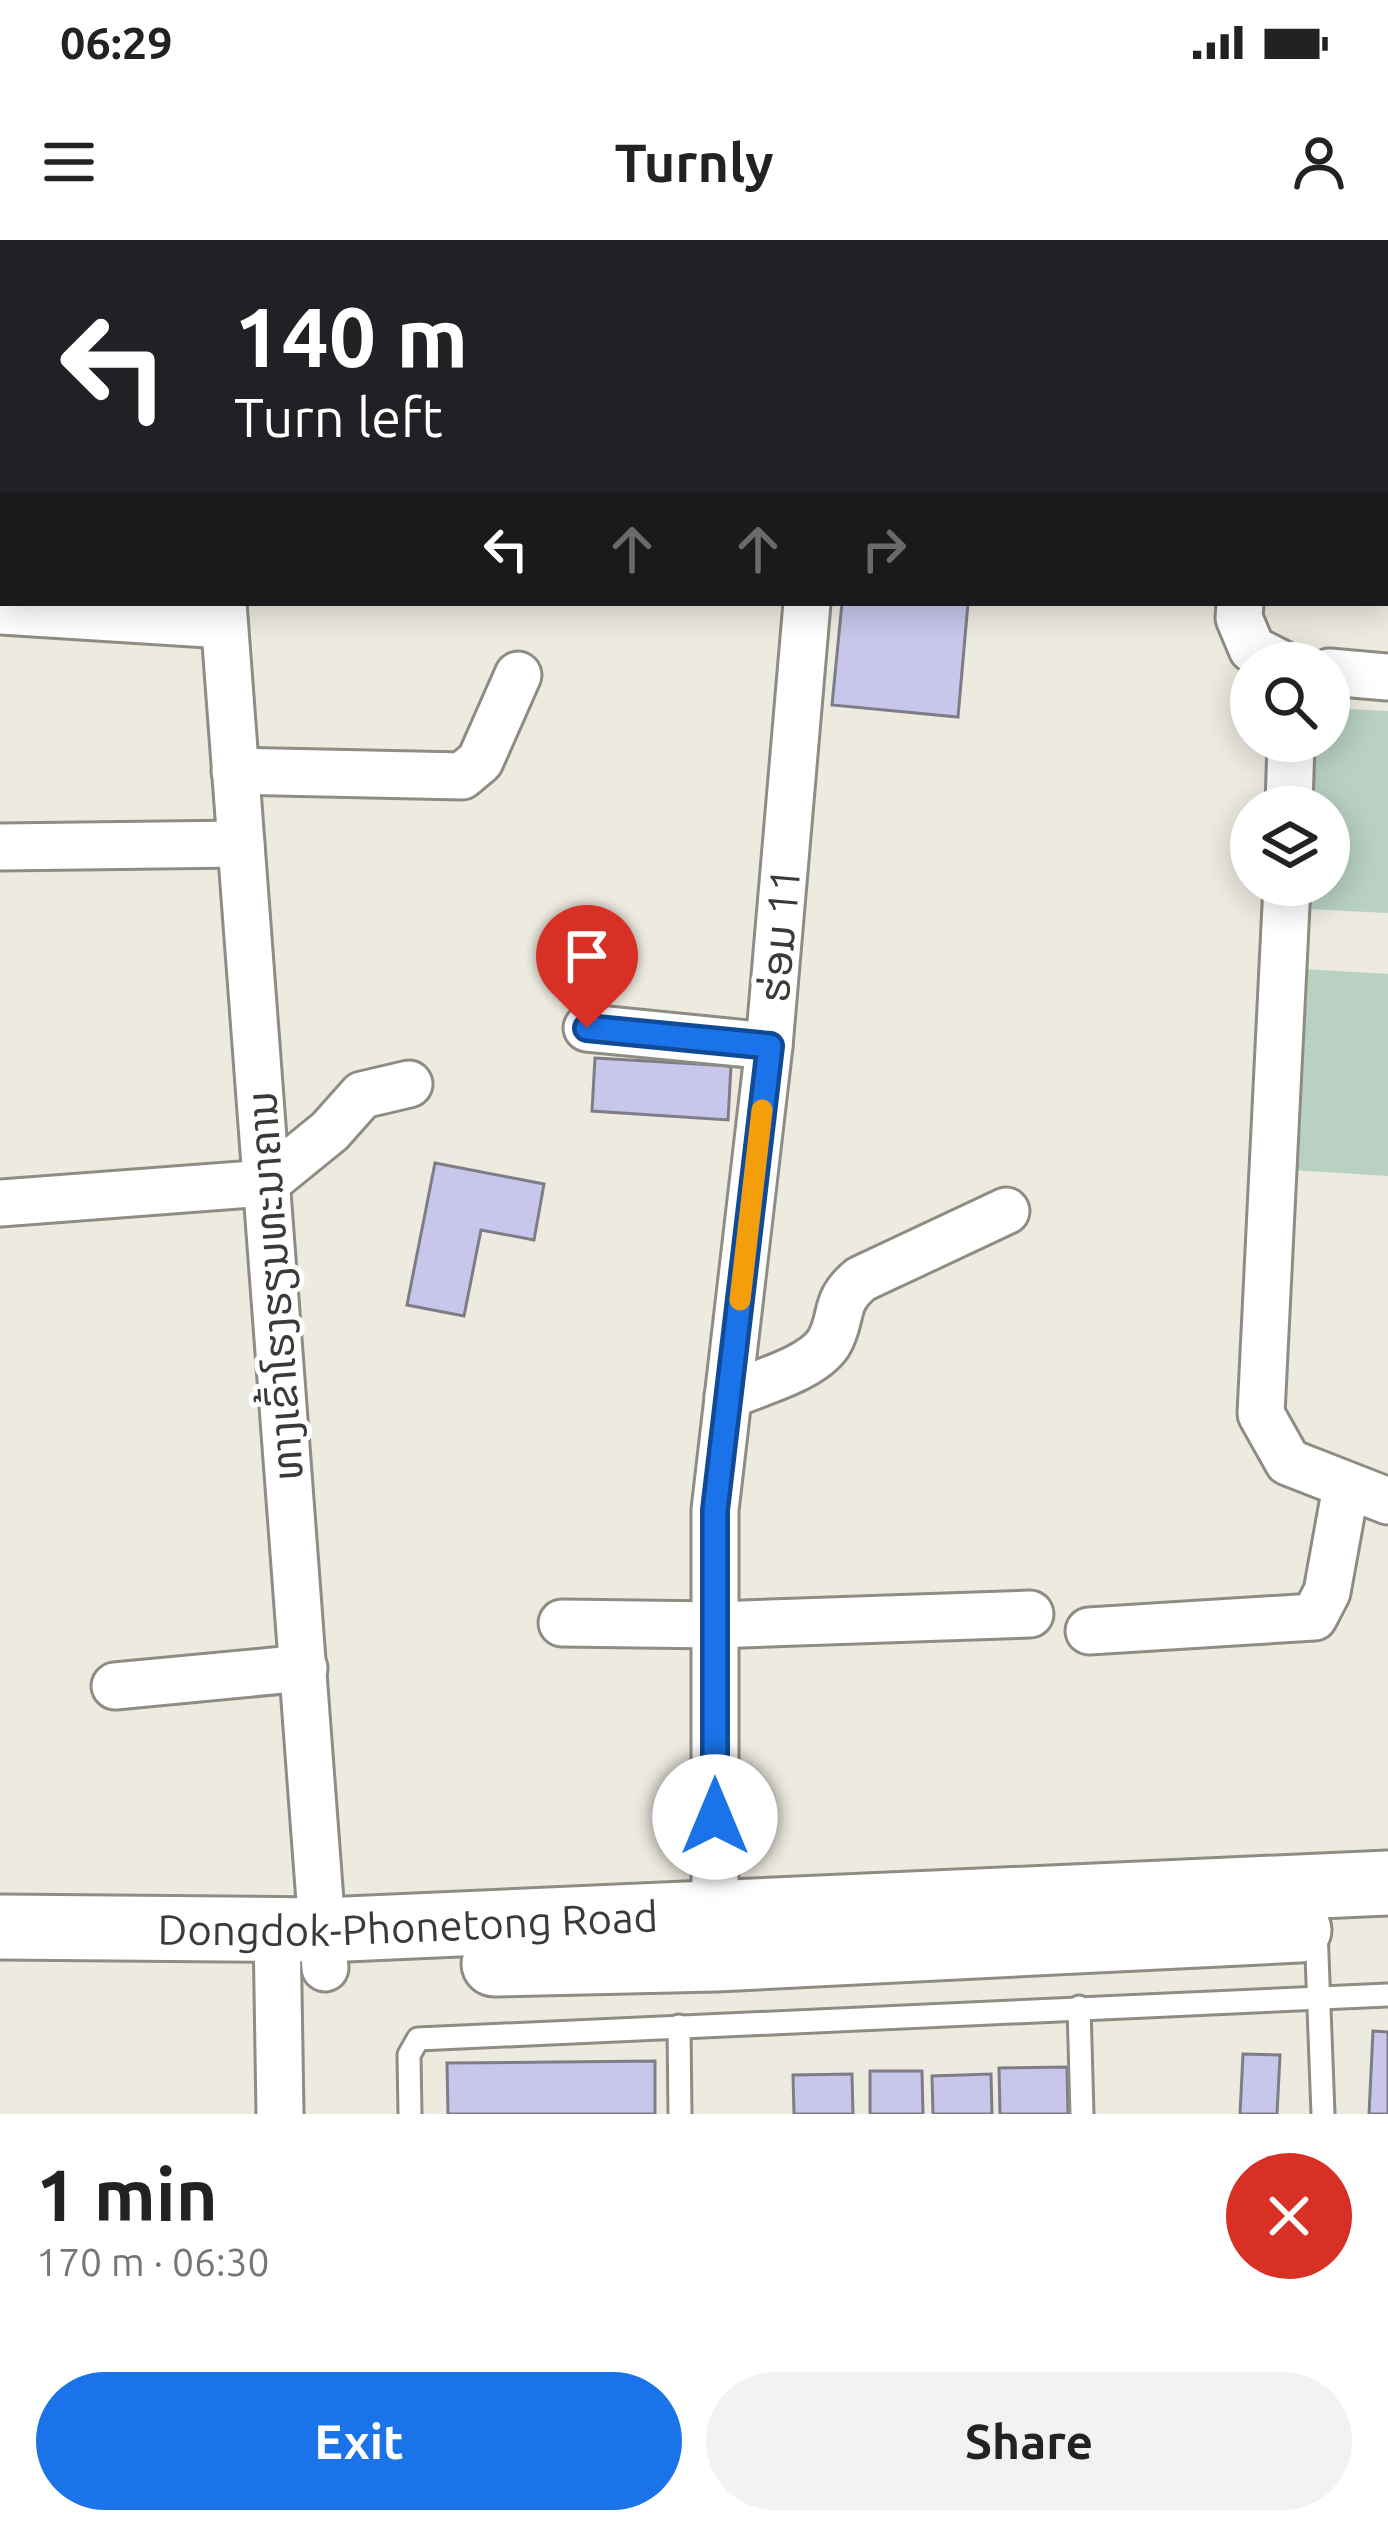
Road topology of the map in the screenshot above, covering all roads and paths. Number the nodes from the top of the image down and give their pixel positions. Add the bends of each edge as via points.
1 (808, 606) edge
2 (1240, 606) edge
3 (0, 611) edge
4 (223, 614) edge
5 (1249, 642) edge
6 (1350, 673) edge
7 (518, 675) dead end
8 (1388, 676) edge
9 (235, 771) junction
10 (241, 844) junction
11 (0, 847) edge
12 (1286, 906) edge
13 (587, 1028) dead end
14 (770, 1046) junction
15 (409, 1084) dead end
16 (266, 1183) junction
17 (0, 1203) edge
18 (1006, 1211) dead end
19 (728, 1396) junction
20 (1367, 1494) edge
21 (1030, 1614) dead end
22 (562, 1623) dead end
23 (716, 1625) junction
24 (1089, 1631) dead end
25 (304, 1668) junction
26 (115, 1685) dead end
27 (1388, 1883) edge
28 (1315, 1908) junction
29 (715, 1912) junction
30 (1388, 1926) edge
31 (0, 1927) edge
32 (301, 1949) junction
33 (0, 1968) edge
34 (1388, 1995) edge
35 (1320, 1996) junction
36 (1079, 2007) junction
37 (679, 2026) junction
38 (280, 2114) edge
39 (410, 2114) edge
40 (680, 2114) edge
41 (1082, 2114) edge
42 (1323, 2114) edge

1 - 14 street, ຮ່ອມ 11
2 - 5 street
3 - 4 street
4 - 9 street, ທາງເຂົ້າໂຮງຮຽນທະນາຄານ
6 - 8 street
7 - 9 street via 480,761 462,776
9 - 10 street, ທາງເຂົ້າໂຮງຮຽນທະນາຄານ
10 - 11 street
10 - 16 street, ທາງເຂົ້າໂຮງຮຽນທະນາຄານ
12 - 20 street via 1261,1414 1288,1462
13 - 14 street
14 - 19 street, ຮ່ອມ 11
15 - 16 street via 362,1095
16 - 17 street
16 - 25 street, ທາງເຂົ້າໂຮງຮຽນທະນາຄານ
18 - 19 street via 860,1279 842,1294 830,1341 817,1356
19 - 23 street, ຮ່ອມ 11 via 715,1510
20 - 24 street via 1314,1617
21 - 23 street
22 - 23 street
23 - 29 street, ຮ່ອມ 11
25 - 26 street
25 - 32 street, ທາງເຂົ້າໂຮງຮຽນທະນາຄານ
27 - 28 main road, Dongdok-Phonetong Road
28 - 29 main road, Dongdok-Phonetong Road
28 - 30 main road, Dongdok-Phonetong Road
28 - 32 main road, Dongdok-Phonetong Road via 739,1958
28 - 35 lane
29 - 32 main road, Dongdok-Phonetong Road
31 - 32 main road, Dongdok-Phonetong Road
32 - 33 main road, Dongdok-Phonetong Road
32 - 38 street, ທາງເຂົ້າໂຮງຮຽນທະນາຄານ
34 - 35 lane
35 - 36 lane
35 - 42 lane
36 - 37 lane
36 - 41 lane
37 - 39 lane via 418,2039 410,2055
37 - 40 lane

